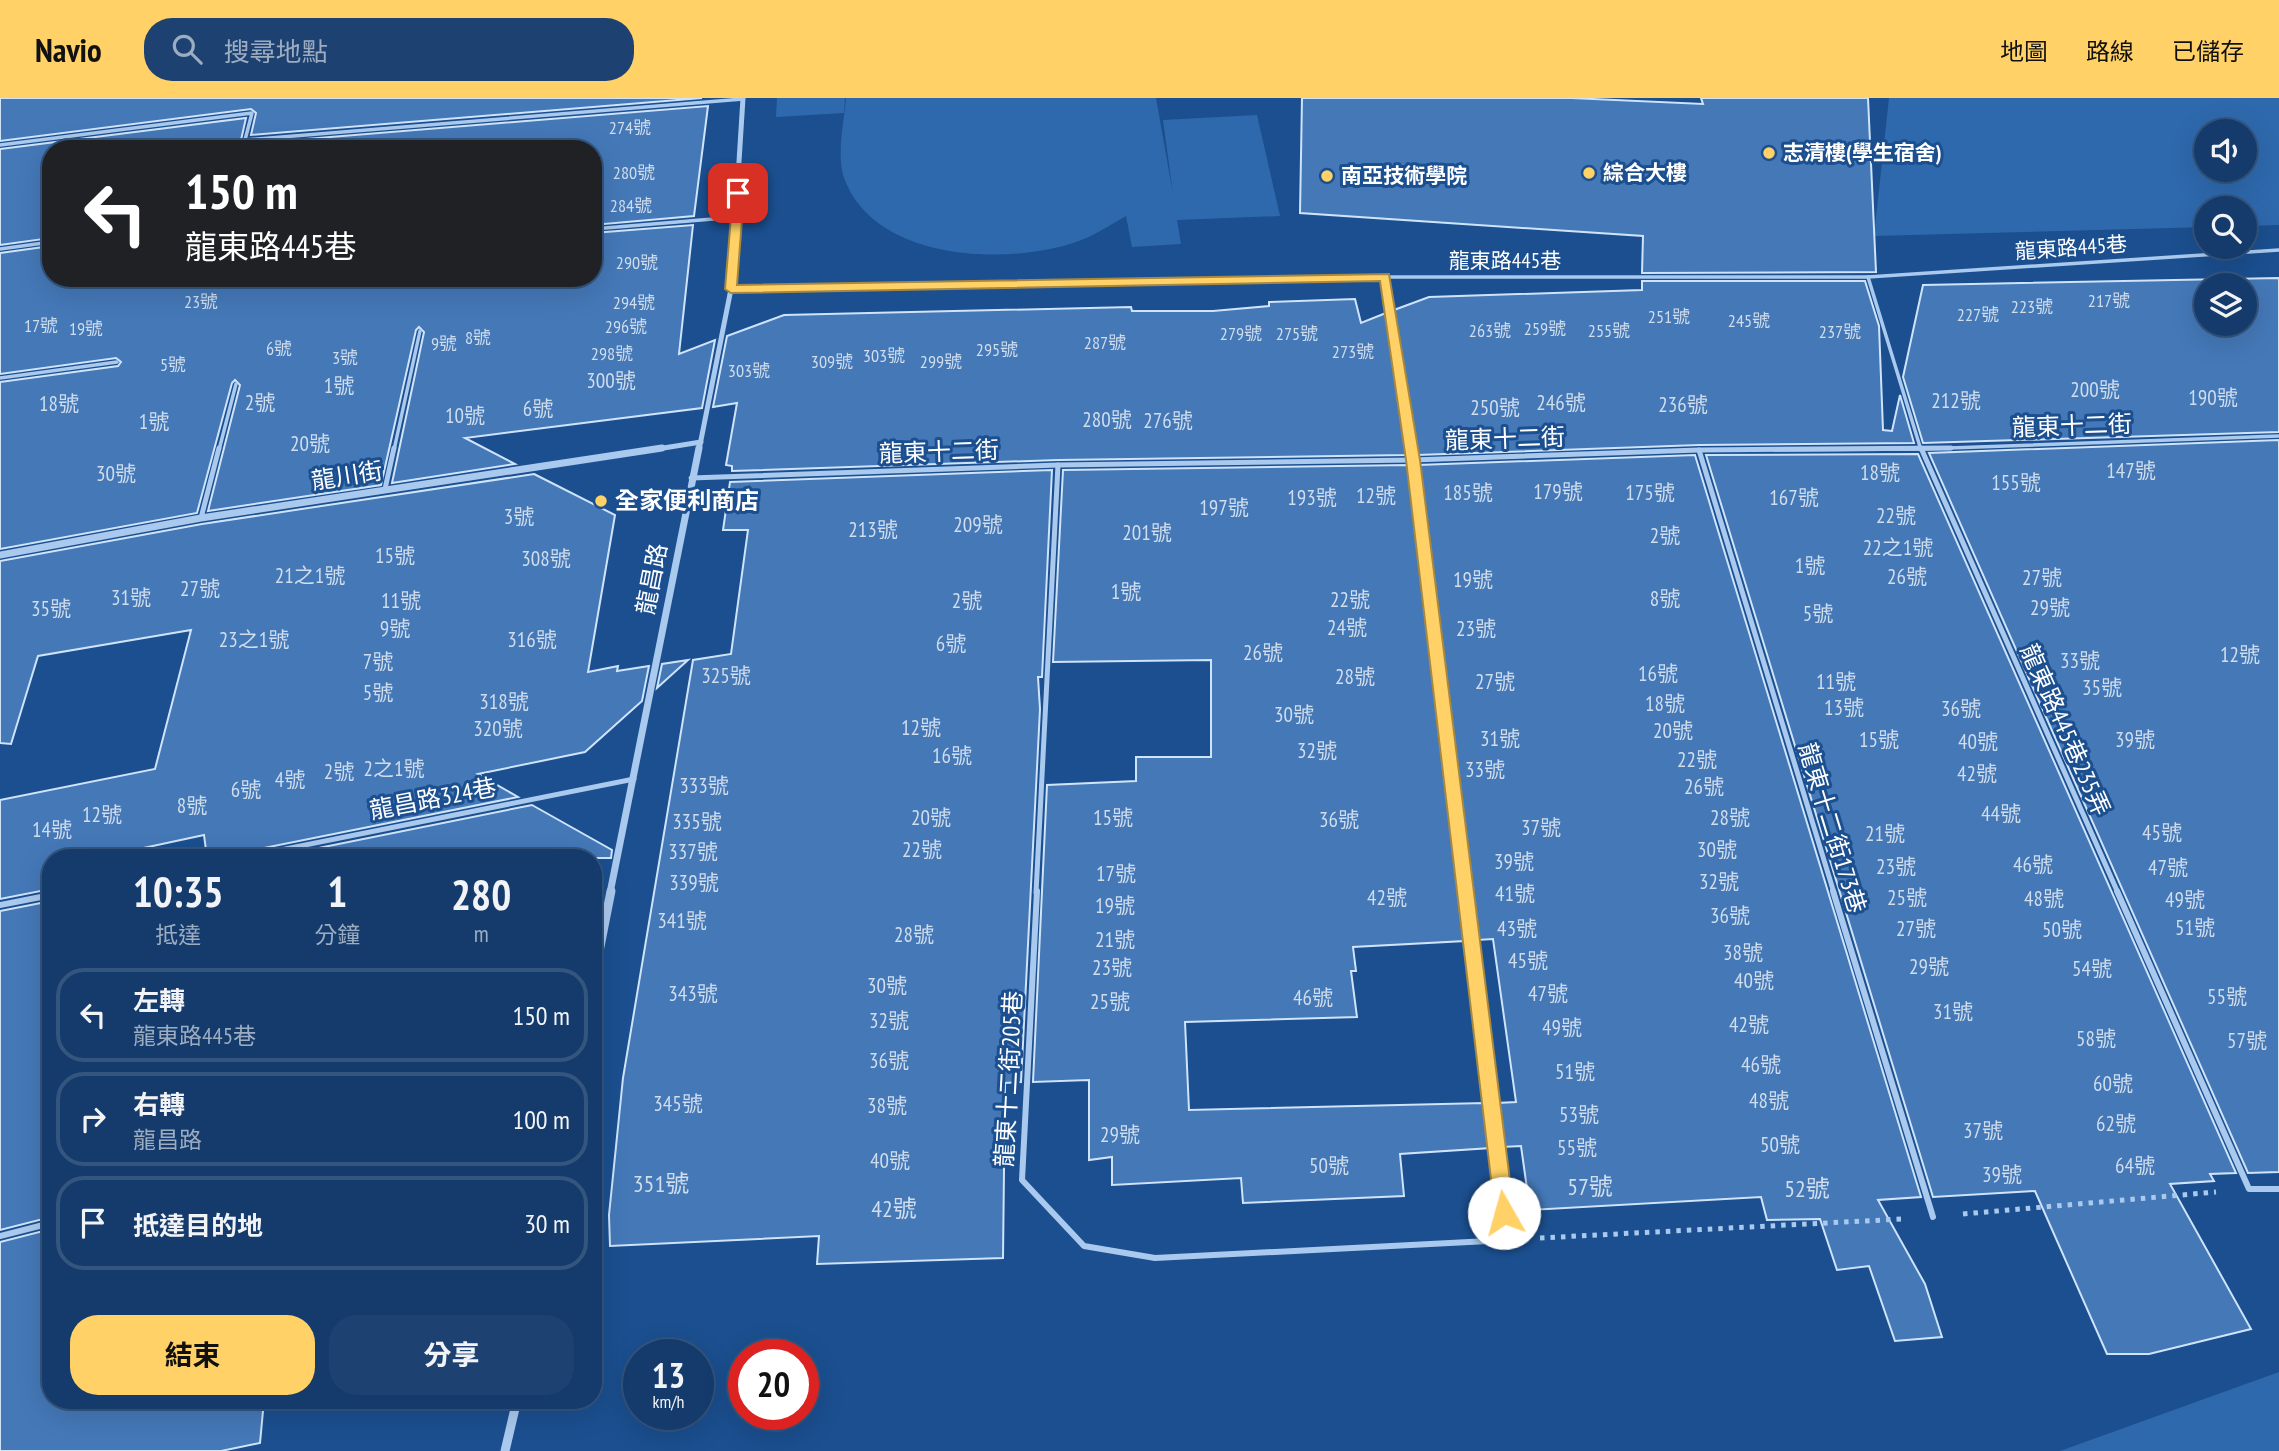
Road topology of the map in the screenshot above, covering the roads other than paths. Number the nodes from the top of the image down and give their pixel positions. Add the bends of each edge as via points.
1 (743, 98) edge
2 (0, 145) edge
3 (737, 217) junction
4 (602, 228) edge
5 (42, 243) edge
6 (0, 249) edge
7 (2279, 250) edge
8 (1385, 277) junction
9 (1868, 277) junction
10 (731, 289) junction
11 (420, 331) dead end
12 (117, 362) dead end
13 (0, 378) edge
14 (236, 384) dead end
15 (2279, 436) edge
16 (701, 442) junction
17 (1921, 449) junction
18 (1699, 450) junction
19 (1413, 460) junction
20 (1058, 465) junction
21 (691, 478) junction
22 (385, 489) junction
23 (201, 518) junction
24 (0, 555) edge
25 (634, 779) junction
26 (285, 849) edge
27 (42, 897) edge
28 (0, 905) edge
29 (602, 937) edge
30 (2279, 1189) edge
31 (1933, 1217) road end
32 (42, 1225) edge
33 (0, 1236) edge
34 (515, 1409) edge
35 (505, 1451) edge

1 - 2 lane via 245,140 252,113
1 - 3 street, 龍昌路
3 - 4 lane
3 - 10 street, 龍昌路
5 - 6 lane
7 - 9 lane, 龍東路445巷
8 - 9 lane, 龍東路445巷
8 - 10 lane, 龍東路445巷
8 - 19 lane
9 - 17 lane, 龍東路445巷235弄
10 - 16 street, 龍昌路
11 - 22 lane
12 - 13 lane
14 - 23 lane
15 - 17 lane, 龍東十二街
16 - 21 street, 龍昌路
16 - 22 street, 龍川街
17 - 18 lane, 龍東十二街
17 - 30 lane, 龍東路445巷235弄 via 2249,1189
18 - 19 lane, 龍東十二街
18 - 31 lane, 龍東十二街173巷
19 - 20 lane, 龍東十二街
19 - 20 lane, 龍東十二街205巷 via 1508,1240 1155,1258 1084,1246 1022,1180
20 - 21 lane, 龍東十二街
21 - 25 street, 龍昌路
22 - 23 street, 龍川街
23 - 24 street, 龍川街
25 - 26 lane, 龍昌路324巷
25 - 29 street, 龍昌路
27 - 28 lane
32 - 33 lane
34 - 35 street

